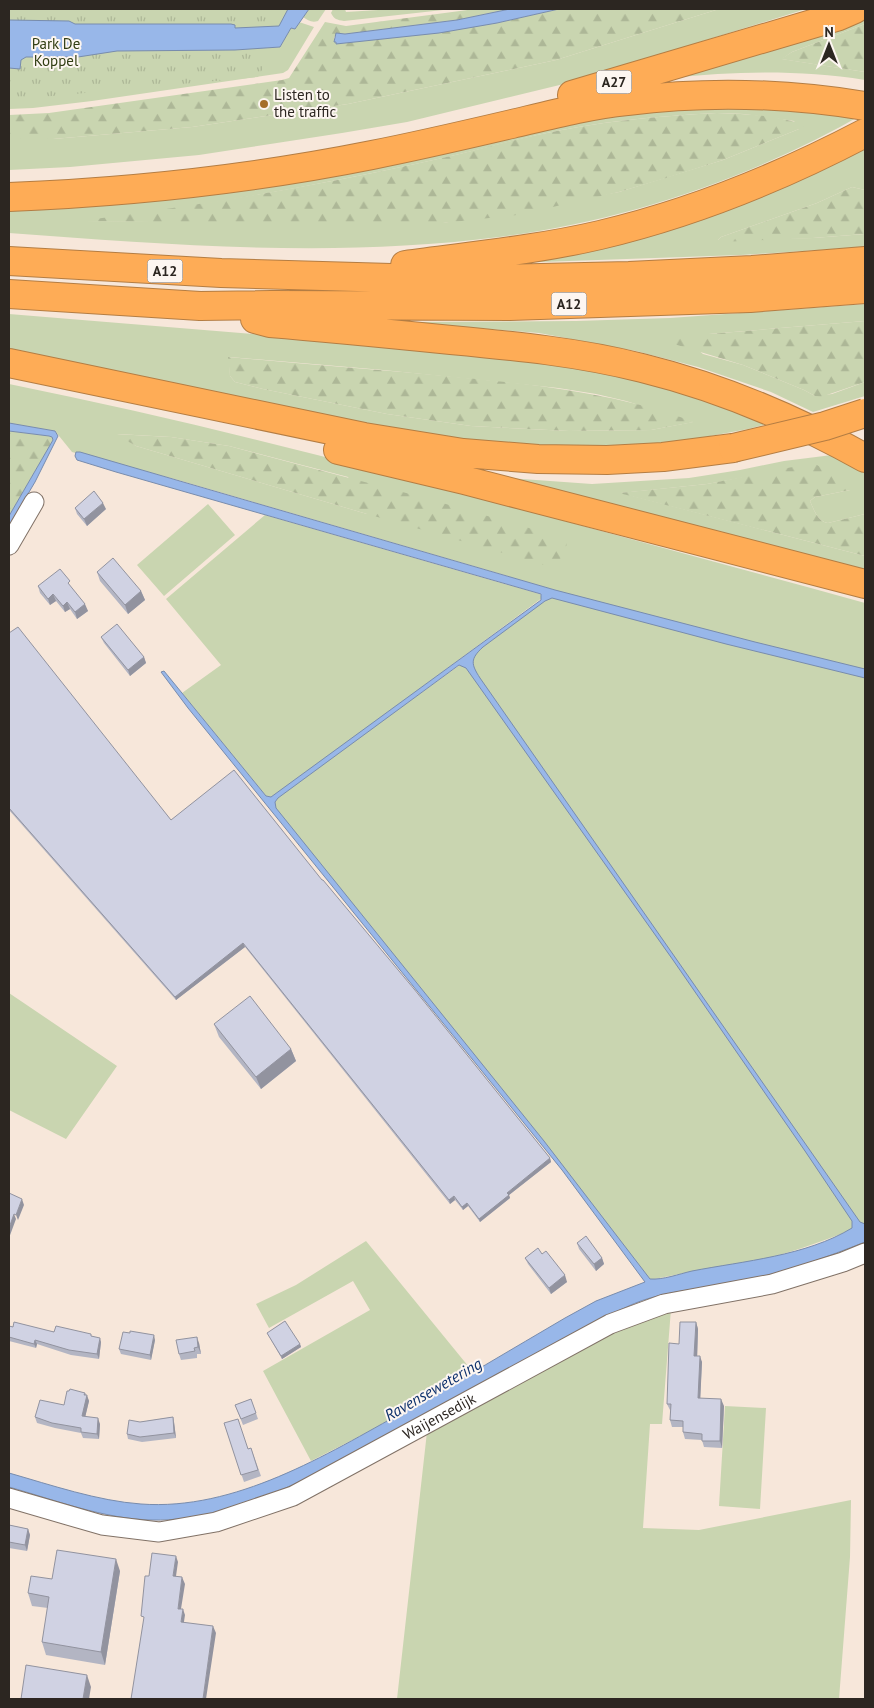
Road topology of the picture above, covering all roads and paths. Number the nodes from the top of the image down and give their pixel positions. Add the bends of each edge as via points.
1 (856, 9) edge
2 (865, 106) edge
3 (865, 132) edge
4 (372, 155) junction
5 (9, 197) edge
6 (9, 261) edge
7 (865, 261) edge
8 (321, 276) junction
9 (865, 289) edge
10 (9, 294) edge
11 (200, 306) junction
12 (9, 363) edge
13 (241, 412) junction
14 (865, 413) edge
15 (865, 458) edge
16 (34, 502) dead end
17 (9, 545) edge
18 (865, 584) edge
19 (865, 1254) edge
20 (9, 1498) edge

1 - 4 highway, A27 via 508,114 442,128
2 - 4 highway via 821,99 734,94 627,101 581,108
3 - 8 highway via 775,177 720,199 600,235 531,249
4 - 5 highway via 190,183
6 - 8 highway, A12 via 221,274
7 - 8 highway, A12 via 752,270 552,278 460,280
9 - 11 highway, A12 via 750,298 510,306
10 - 11 highway, A12
11 - 15 highway, A12 via 270,322 527,347 642,368 746,402
12 - 13 highway
13 - 14 highway, bridge via 364,438 463,453 506,458 607,460 663,458 733,448
13 - 18 highway via 262,432 464,480
16 - 17 street
19 - 20 street, Waijensedijk via 772,1284 664,1304 610,1324 293,1496 216,1522 159,1532 102,1525

